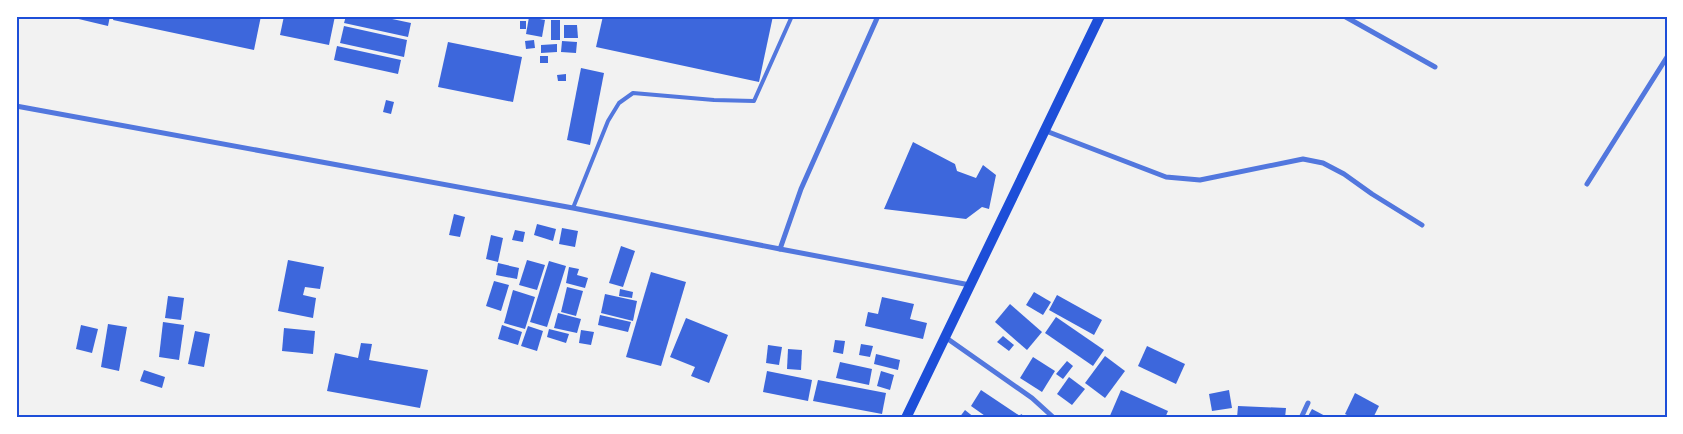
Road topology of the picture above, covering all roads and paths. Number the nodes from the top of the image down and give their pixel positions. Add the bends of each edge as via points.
1 (792, 16) edge
2 (878, 16) edge
3 (1100, 16) edge
4 (1344, 16) edge
5 (1667, 57) edge
6 (1435, 67) dead end
7 (16, 106) edge
8 (1046, 131) junction
9 (1587, 184) dead end
10 (573, 208) junction
11 (1422, 225) dead end
12 (780, 250) junction
13 (970, 285) junction
14 (945, 336) junction
15 (1308, 403) dead end
16 (906, 418) edge
17 (1054, 418) edge
18 (1301, 418) edge

1 - 10 lane via 754,102 633,93 619,103 608,121
2 - 12 street via 801,189
3 - 8 main road
4 - 6 street
5 - 9 street
7 - 10 street
8 - 11 street via 1166,177 1200,180 1303,159 1323,163
8 - 13 main road
10 - 12 street
12 - 13 street
13 - 14 main road
14 - 16 main road
14 - 17 street via 1032,398
15 - 18 street

